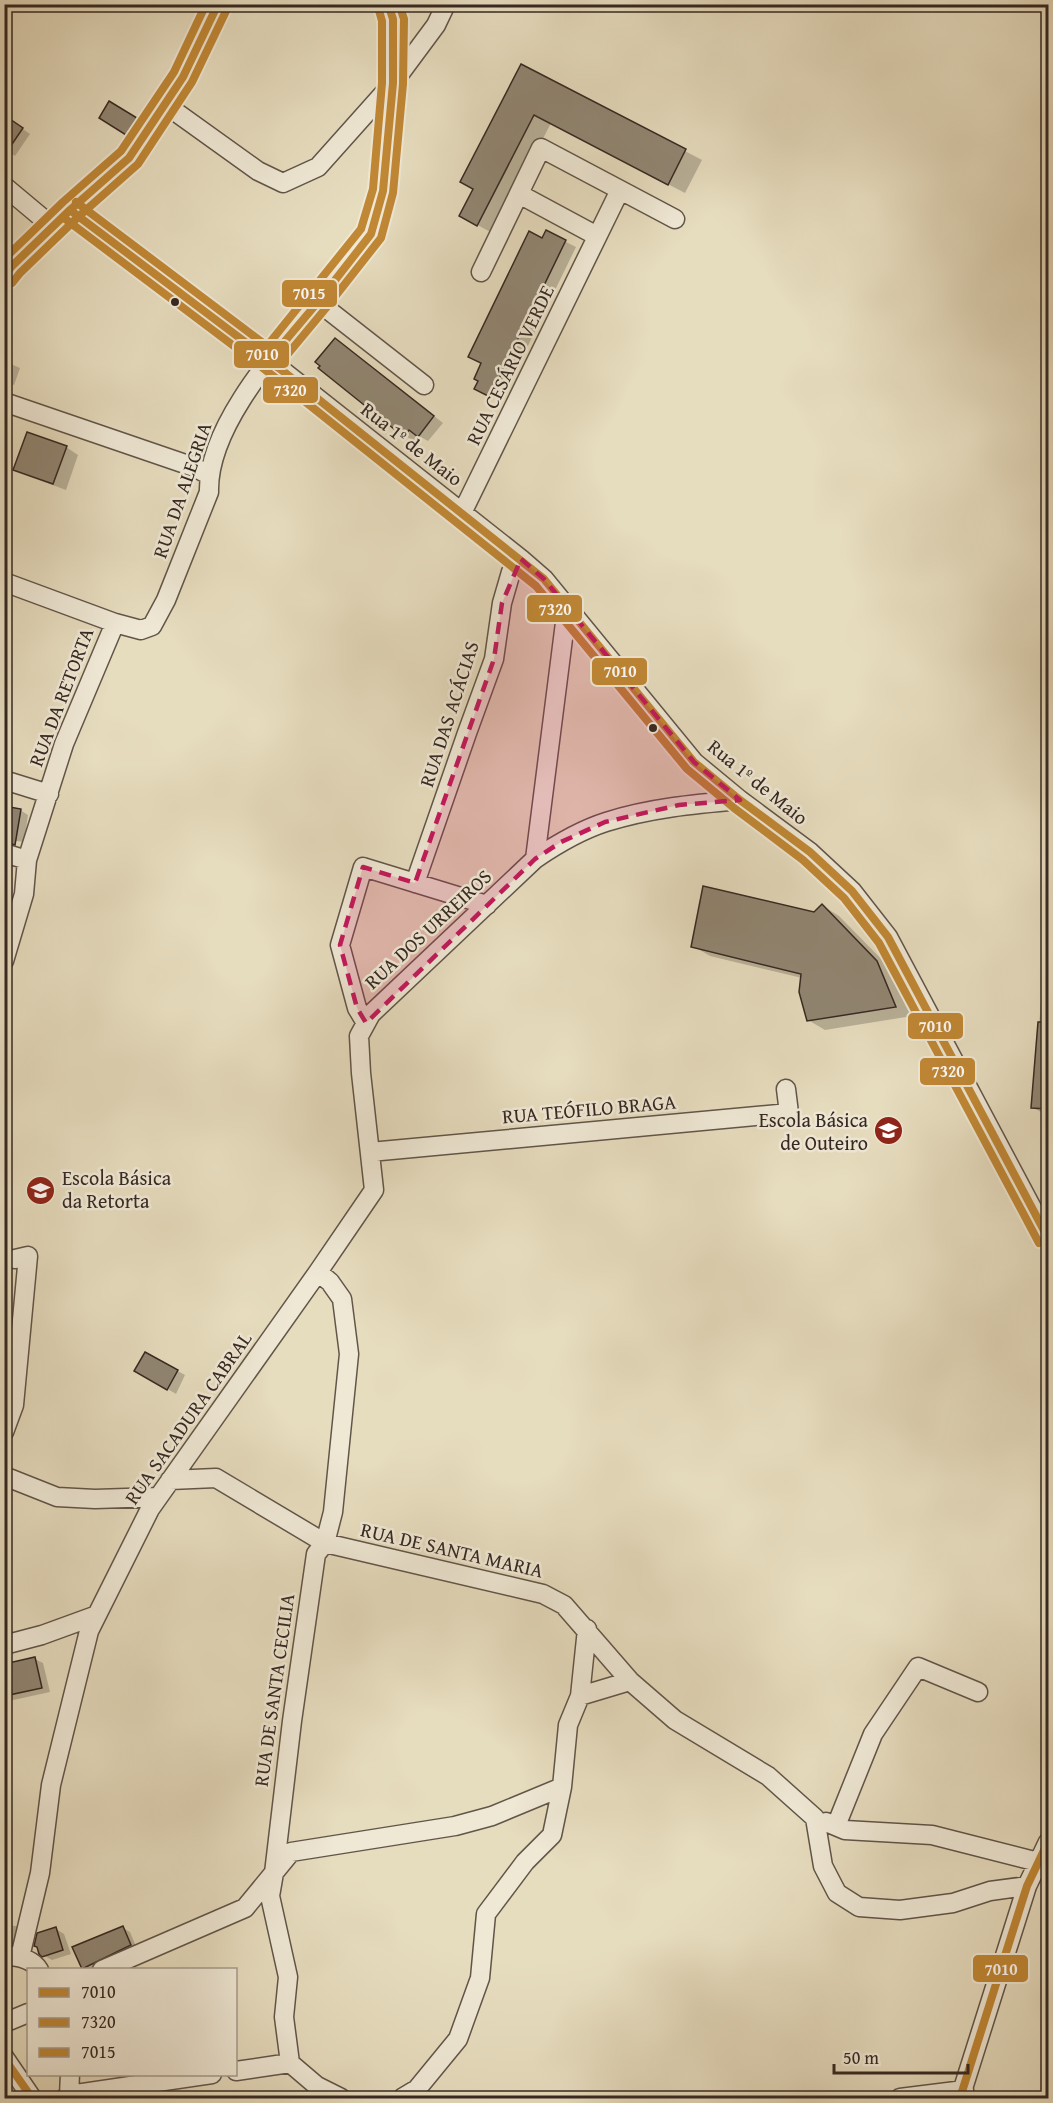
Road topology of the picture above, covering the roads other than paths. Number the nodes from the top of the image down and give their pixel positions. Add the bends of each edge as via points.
1 (218, 4) edge
2 (388, 4) edge
3 (446, 4) edge
4 (393, 82) junction
5 (166, 105) junction
6 (4, 186) edge
7 (620, 190) junction
8 (519, 194) junction
9 (70, 210) junction
10 (675, 219) dead end
11 (53, 227) junction
12 (597, 236) junction
13 (481, 272) dead end
14 (4, 277) edge
15 (318, 302) junction
16 (269, 360) junction
17 (424, 385) dead end
18 (4, 402) edge
19 (209, 475) junction
20 (462, 513) junction
21 (521, 559) junction
22 (4, 582) edge
23 (567, 607) junction
24 (115, 623) junction
25 (4, 780) edge
26 (49, 794) junction
27 (740, 800) junction
28 (4, 853) edge
29 (535, 859) junction
30 (27, 860) junction
31 (415, 883) junction
32 (487, 905) junction
33 (6, 952) edge
34 (366, 1023) junction
35 (786, 1089) dead end
36 (370, 1152) junction
37 (1048, 1238) edge
38 (15, 1259) dead end
39 (318, 1272) junction
40 (4, 1432) edge
41 (4, 1476) edge
42 (170, 1480) junction
43 (158, 1497) junction
44 (325, 1543) junction
45 (97, 1615) junction
46 (587, 1629) junction
47 (4, 1645) edge
48 (630, 1681) junction
49 (978, 1692) dead end
50 (580, 1696) junction
51 (562, 1787) junction
52 (815, 1818) junction
53 (836, 1826) junction
54 (1048, 1842) edge
55 (1038, 1862) junction
56 (274, 1873) junction
57 (1027, 1886) junction
58 (12, 1956) edge
59 (38, 1968) edge
60 (107, 1968) edge
61 (27, 2013) edge
62 (4, 2023) edge
63 (4, 2057) edge
64 (290, 2063) junction
65 (237, 2071) edge
66 (70, 2076) edge
67 (199, 2076) edge
68 (311, 2092) edge
69 (962, 2094) edge
70 (67, 2097) edge
71 (32, 2098) edge
72 (341, 2098) edge
73 (402, 2098) edge
74 (900, 2098) edge

1 - 5 street
2 - 4 street, RUA DA ALEGRIA via 393,19
3 - 4 street via 436,25
4 - 5 street via 318,166 284,183 258,171
4 - 15 street, RUA DA ALEGRIA via 382,191 371,234
5 - 9 street via 129,158
6 - 11 street
7 - 8 street via 541,148
7 - 10 street
7 - 12 street, RUA CESÁRIO VERDE
8 - 12 street
8 - 13 street
9 - 11 street
9 - 16 street
11 - 14 street
12 - 20 street, RUA CESÁRIO VERDE
15 - 16 street, RUA DA ALEGRIA
15 - 17 street
16 - 19 street, RUA DA ALEGRIA via 256,375 221,439
16 - 20 street, Rua 1º de Maio
18 - 19 street
19 - 24 street, RUA DA ALEGRIA via 209,492 152,626 141,630
20 - 21 street, Rua 1º de Maio
21 - 23 street, Rua 1º de Maio
21 - 31 street, RUA DAS ACÁCIAS via 511,572 494,659
22 - 24 street, RUA DA ALEGRIA
23 - 27 street, Rua 1º de Maio via 694,762
23 - 29 street
24 - 26 street, RUA DA RETORTA via 64,744
25 - 26 street
26 - 30 street, RUA DA RETORTA
27 - 29 street, RUA DOS URREIROS via 680,805 605,822
27 - 37 street, Rua 1º de Maio via 810,852 852,891 888,937
28 - 30 street
29 - 32 street, RUA DOS URREIROS
30 - 33 street, RUA DA RETORTA via 24,894
31 - 32 street
31 - 34 street via 363,867 340,945 357,1008
32 - 34 street, RUA DOS URREIROS
34 - 36 street via 360,1036
35 - 36 street, RUA TEÓFILO BRAGA via 789,1113
36 - 39 street via 374,1190
38 - 40 street via 28,1256 14,1405
39 - 42 street, RUA SACADURA CABRAL
39 - 44 street, RUA DE SANTA CECILIA via 342,1299 349,1354 333,1512
41 - 43 street via 57,1497
42 - 43 street, RUA SACADURA CABRAL
42 - 44 street, RUA DE SANTA MARIA via 216,1478
43 - 45 street, RUA SACADURA CABRAL
44 - 46 street, RUA DE SANTA MARIA via 543,1594 564,1605
44 - 56 street, RUA DE SANTA CECILIA via 316,1554 306,1616
45 - 47 street
45 - 58 street, RUA SACADURA CABRAL via 89,1630 51,1785 40,1873
46 - 48 street, RUA DE SANTA MARIA
46 - 50 street
48 - 50 street
48 - 52 street, RUA DE SANTA MARIA via 675,1720 768,1776
49 - 53 street via 918,1667 873,1734
50 - 51 street via 568,1725
51 - 56 street via 492,1816 454,1826 291,1852
51 - 73 street via 552,1835 525,1862 486,1914 480,1978 458,2039 417,2089
52 - 53 street
52 - 57 street via 823,1866 837,1893 859,1906 900,1910
53 - 55 street via 844,1830 932,1834
54 - 55 street
55 - 57 street
56 - 60 street via 245,1908
56 - 64 street, RUA DE SANTA CECILIA via 270,1896 288,1977 284,2016
57 - 69 street
58 - 59 street, RUA SACADURA CABRAL
61 - 62 street
63 - 71 street
64 - 65 street
64 - 68 street
66 - 70 street
67 - 70 street
68 - 72 street
69 - 74 street

